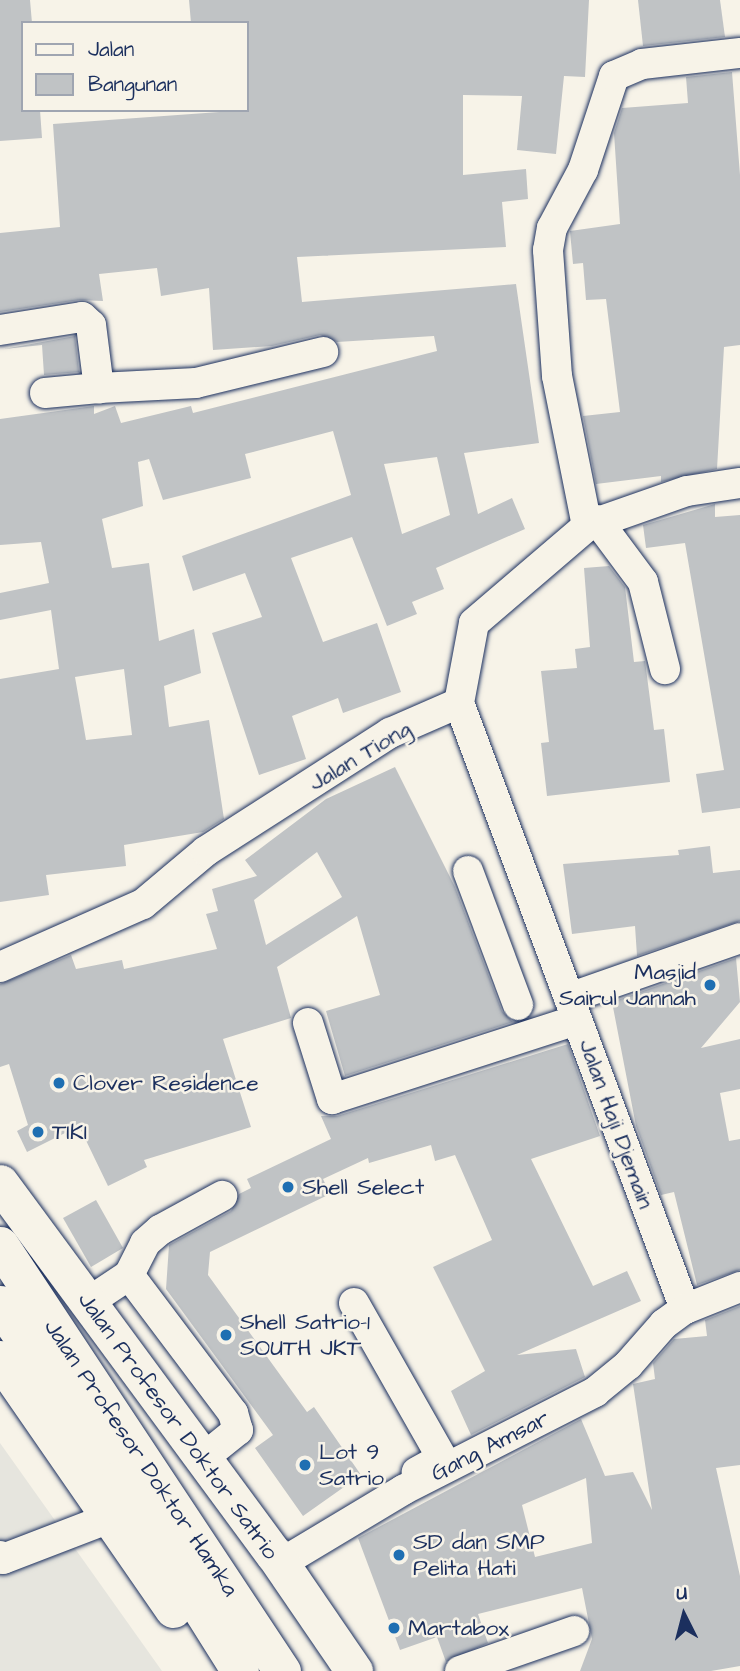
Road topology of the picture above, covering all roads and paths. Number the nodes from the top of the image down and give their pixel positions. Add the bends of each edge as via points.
1 (740, 53) edge
2 (0, 330) edge
3 (323, 352) dead end
4 (100, 388) junction
5 (45, 393) dead end
6 (740, 483) edge
7 (592, 523) junction
8 (665, 669) dead end
9 (459, 703) junction
10 (468, 871) dead end
11 (531, 897) junction
12 (486, 916) junction
13 (740, 938) edge
14 (0, 967) edge
15 (518, 1005) dead end
16 (573, 1009) junction
17 (308, 1023) dead end
18 (0, 1183) edge
19 (222, 1196) dead end
20 (0, 1245) edge
21 (129, 1275) junction
22 (740, 1287) edge
23 (87, 1303) junction
24 (354, 1303) dead end
25 (0, 1304) edge
26 (685, 1309) junction
27 (0, 1359) edge
28 (202, 1459) junction
29 (110, 1518) junction
30 (0, 1556) edge
31 (277, 1559) junction
32 (574, 1631) dead end
33 (214, 1671) edge
34 (240, 1671) edge
35 (282, 1671) edge
36 (354, 1671) edge
37 (460, 1671) edge

1 - 7 street via 642,64 614,76 583,170 552,228 548,250 558,376
2 - 4 street via 82,317 91,325
3 - 4 street via 196,383
4 - 5 street
6 - 7 street via 687,491
7 - 8 street via 643,582
7 - 9 street via 474,623
9 - 11 street, Jalan Haji Djemain
9 - 14 street, Jalan Tiong via 390,733 206,851 143,904
10 - 12 street
11 - 12 street
11 - 16 street, Jalan Haji Djemain
12 - 15 street
13 - 16 street
16 - 17 street via 332,1099
16 - 26 street, Jalan Haji Djemain
18 - 23 main road, Jalan Profesor Doktor Satrio
19 - 21 street via 187,1213 145,1243
20 - 35 main road, Jalan Profesor Doktor Hamka
21 - 23 street
21 - 28 street via 233,1413 238,1430
22 - 26 street
23 - 28 main road, Jalan Profesor Doktor Satrio
24 - 31 street via 442,1458
25 - 34 main road, Jalan Profesor Doktor Hamka via 119,1479
26 - 31 street, Gang Amsar via 595,1392
27 - 29 main road
28 - 31 main road, Jalan Profesor Doktor Satrio
29 - 30 street via 3,1559
29 - 33 main road
31 - 36 main road, Jalan Profesor Doktor Satrio
32 - 37 street

